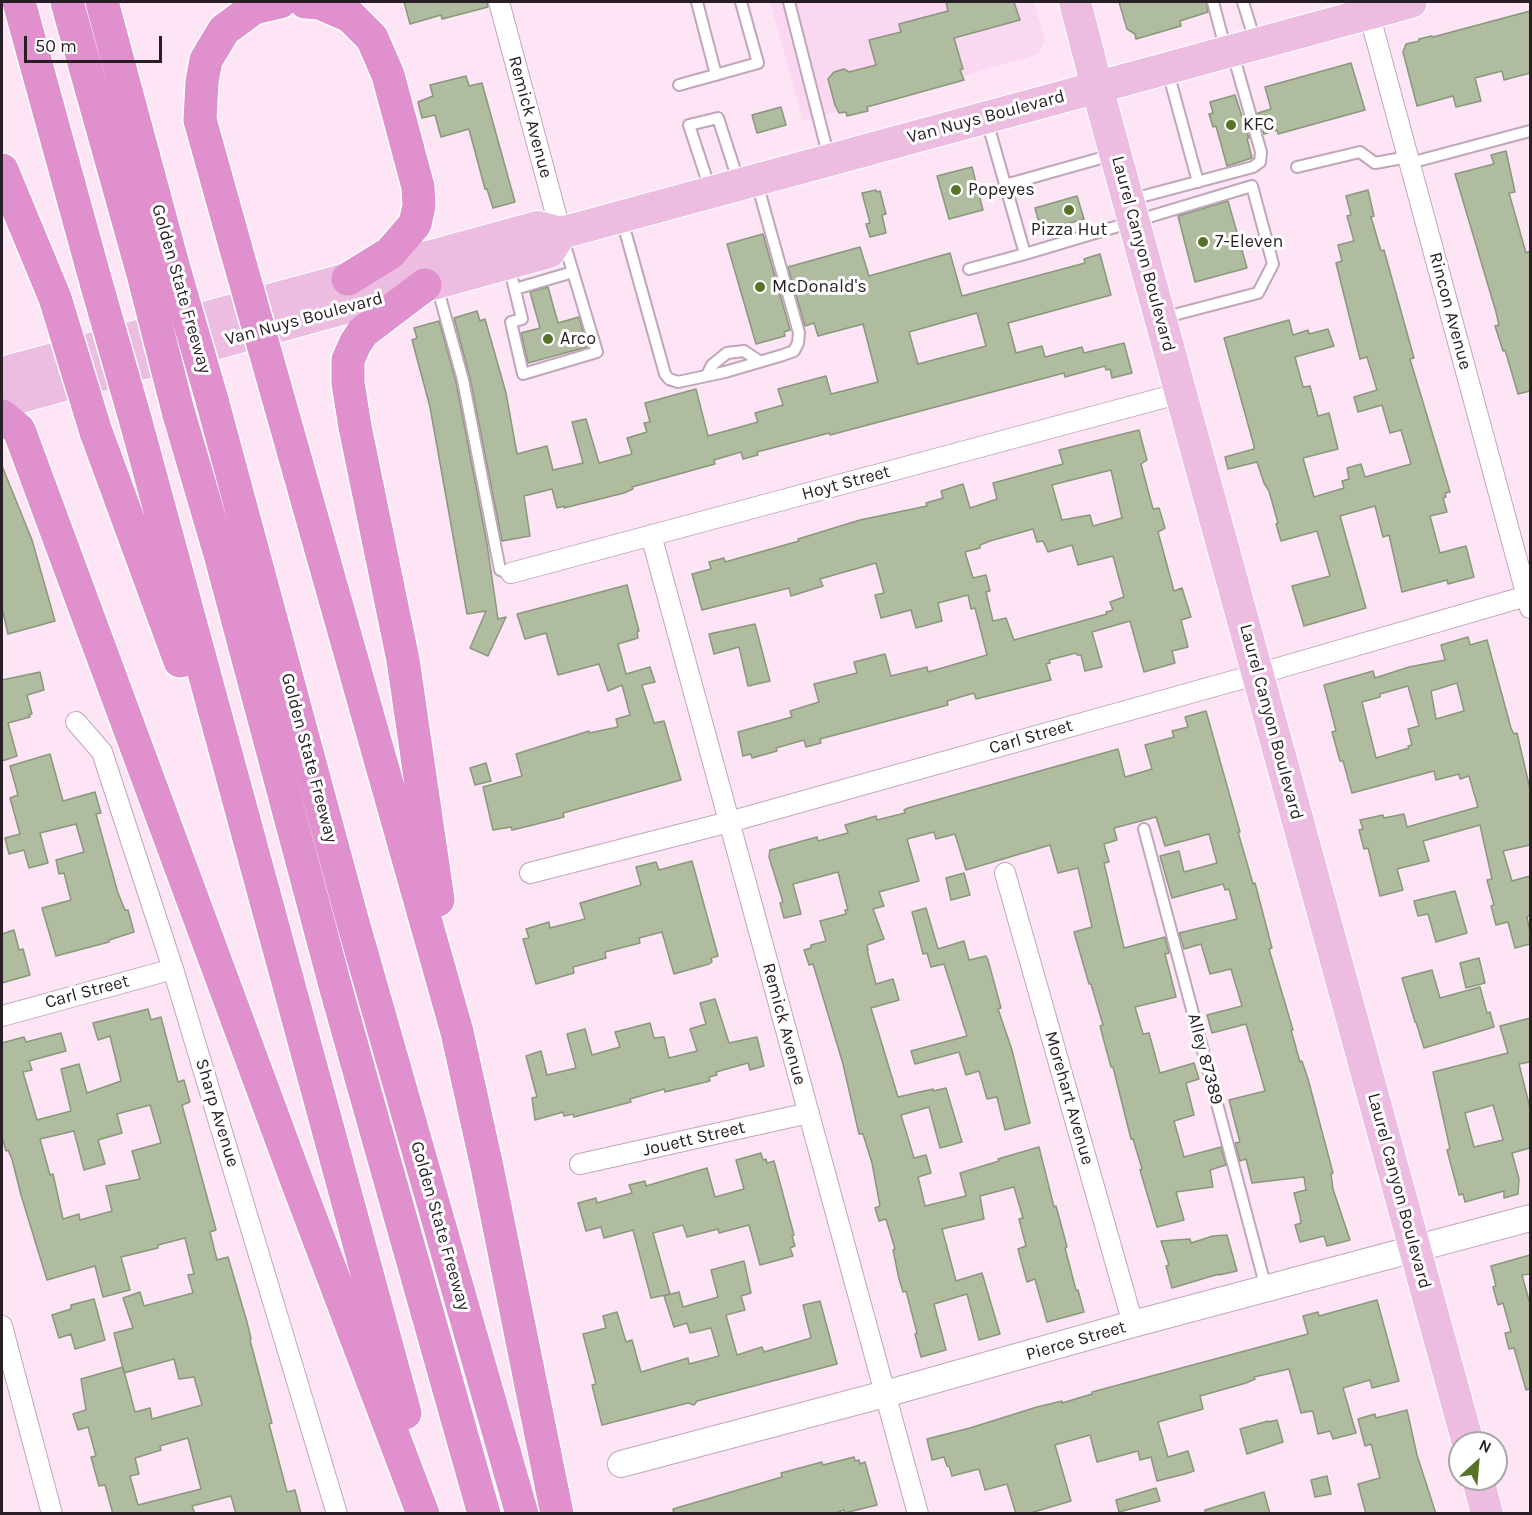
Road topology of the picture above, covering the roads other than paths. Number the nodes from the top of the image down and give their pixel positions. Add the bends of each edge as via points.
1 (18, 2) edge
2 (67, 2) edge
3 (102, 2) edge
4 (280, 2) edge
5 (305, 2) edge
6 (499, 2) edge
7 (697, 2) edge
8 (741, 2) edge
9 (789, 2) edge
10 (1075, 2) edge
11 (1213, 2) edge
12 (1243, 2) edge
13 (1411, 2) edge
14 (1366, 7) edge
15 (1238, 49) junction
16 (1167, 68) junction
17 (716, 75) junction
18 (679, 85) dead end
19 (1097, 87) junction
20 (986, 118) junction
21 (1530, 131) edge
22 (1116, 154) junction
23 (830, 160) junction
24 (1409, 160) junction
25 (1297, 167) dead end
26 (2, 170) edge
27 (1198, 182) junction
28 (736, 185) junction
29 (1005, 185) junction
30 (1132, 211) junction
31 (621, 217) junction
32 (561, 233) junction
33 (1025, 254) junction
34 (158, 269) junction
35 (969, 269) dead end
36 (573, 272) junction
37 (511, 276) junction
38 (348, 279) junction
39 (431, 284) junction
40 (1161, 318) junction
41 (759, 361) junction
42 (2, 373) edge
43 (706, 375) junction
44 (1181, 393) junction
45 (2, 402) edge
46 (2, 416) edge
47 (651, 535) junction
48 (511, 573) joint
49 (1529, 600) edge
50 (1258, 674) junction
51 (76, 722) dead end
52 (729, 822) junction
53 (1144, 829) dead end
54 (254, 863) junction
55 (530, 873) dead end
56 (1005, 873) dead end
57 (173, 969) junction
58 (2, 1016) edge
59 (457, 1032) junction
60 (308, 1057) junction
61 (808, 1113) junction
62 (580, 1164) dead end
63 (1530, 1218) edge
64 (1415, 1249) junction
65 (1266, 1289) junction
66 (1133, 1324) junction
67 (2, 1326) edge
68 (885, 1395) junction
69 (1465, 1431) edge
70 (621, 1464) dead end
71 (1481, 1491) edge
72 (52, 1514) edge
73 (338, 1514) edge
74 (423, 1514) edge
75 (433, 1514) edge
76 (468, 1514) edge
77 (484, 1514) edge
78 (522, 1514) edge
79 (557, 1514) edge
80 (918, 1514) edge
81 (1487, 1514) edge

1 - 54 highway, bridge
2 - 34 highway
3 - 34 highway, Golden State Freeway
4 - 59 highway, bridge via 254,8 225,30 206,60 200,120
5 - 38 highway via 320,3 350,16 372,38 388,75 418,187 419,206 410,231 390,253
6 - 32 street, Remick Avenue
7 - 17 lane
8 - 17 lane via 758,63
9 - 23 lane
10 - 19 main road, Laurel Canyon Boulevard
11 - 15 lane
12 - 15 lane
13 - 14 main road, Van Nuys Boulevard
14 - 15 main road, Van Nuys Boulevard
14 - 24 street, Rincon Avenue
15 - 16 main road, Van Nuys Boulevard
15 - 27 lane via 1260,162
16 - 19 main road, Van Nuys Boulevard
16 - 27 lane
17 - 18 lane
19 - 20 main road, Van Nuys Boulevard
19 - 22 main road, Laurel Canyon Boulevard
20 - 23 main road, Van Nuys Boulevard
20 - 29 lane
21 - 24 lane
22 - 29 lane
22 - 30 main road, Laurel Canyon Boulevard
23 - 28 main road, Van Nuys Boulevard
24 - 25 lane via 1375,163 1360,152
24 - 49 street, Rincon Avenue
26 - 54 highway, bridge via 55,298 96,432
27 - 30 lane
28 - 28 lane via 689,125 718,118
28 - 31 main road, Van Nuys Boulevard
28 - 41 lane via 799,333 794,351
29 - 33 lane
30 - 33 lane
30 - 40 main road, Laurel Canyon Boulevard
30 - 40 lane via 1252,186 1273,264 1258,293
31 - 32 main road, Van Nuys Boulevard
31 - 43 lane via 662,370 678,382
32 - 36 lane
32 - 37 main road, Van Nuys Boulevard via 549,252
32 - 38 main road, Van Nuys Boulevard via 538,227
33 - 35 lane
34 - 77 highway, bridge via 178,411
34 - 78 highway, Golden State Freeway, bridge via 212,400 352,919
36 - 37 lane
36 - 37 lane via 597,352 523,374 511,322 522,319
37 - 39 main road, Van Nuys Boulevard
38 - 42 main road, Van Nuys Boulevard
39 - 45 main road, Van Nuys Boulevard
39 - 48 lane via 463,380 500,570
39 - 59 highway via 363,332 348,360 348,383 403,660
40 - 44 main road, Laurel Canyon Boulevard
41 - 43 lane
41 - 43 lane via 744,351 727,353
44 - 47 street, Hoyt Street
44 - 50 main road, Laurel Canyon Boulevard
46 - 74 highway via 19,430
47 - 48 street, Hoyt Street
47 - 52 street, Remick Avenue
49 - 50 street, Carl Street
50 - 52 street, Carl Street
50 - 64 main road, Laurel Canyon Boulevard
51 - 57 street, Sharp Avenue via 102,752
52 - 55 street, Carl Street
52 - 61 street, Remick Avenue
53 - 65 lane, Alley 87389
54 - 60 highway
56 - 66 street, Morehart Avenue
57 - 58 street, Carl Street
57 - 73 street, Sharp Avenue
59 - 79 highway
60 - 75 highway
60 - 76 highway via 346,1077
61 - 62 street, Jouett Street
61 - 68 street, Remick Avenue
63 - 64 street, Pierce Street
64 - 65 street, Pierce Street
64 - 69 main road, Laurel Canyon Boulevard
65 - 66 street, Pierce Street
66 - 68 street, Pierce Street
67 - 72 street
68 - 70 street, Pierce Street
68 - 80 street, Remick Avenue
71 - 81 main road

